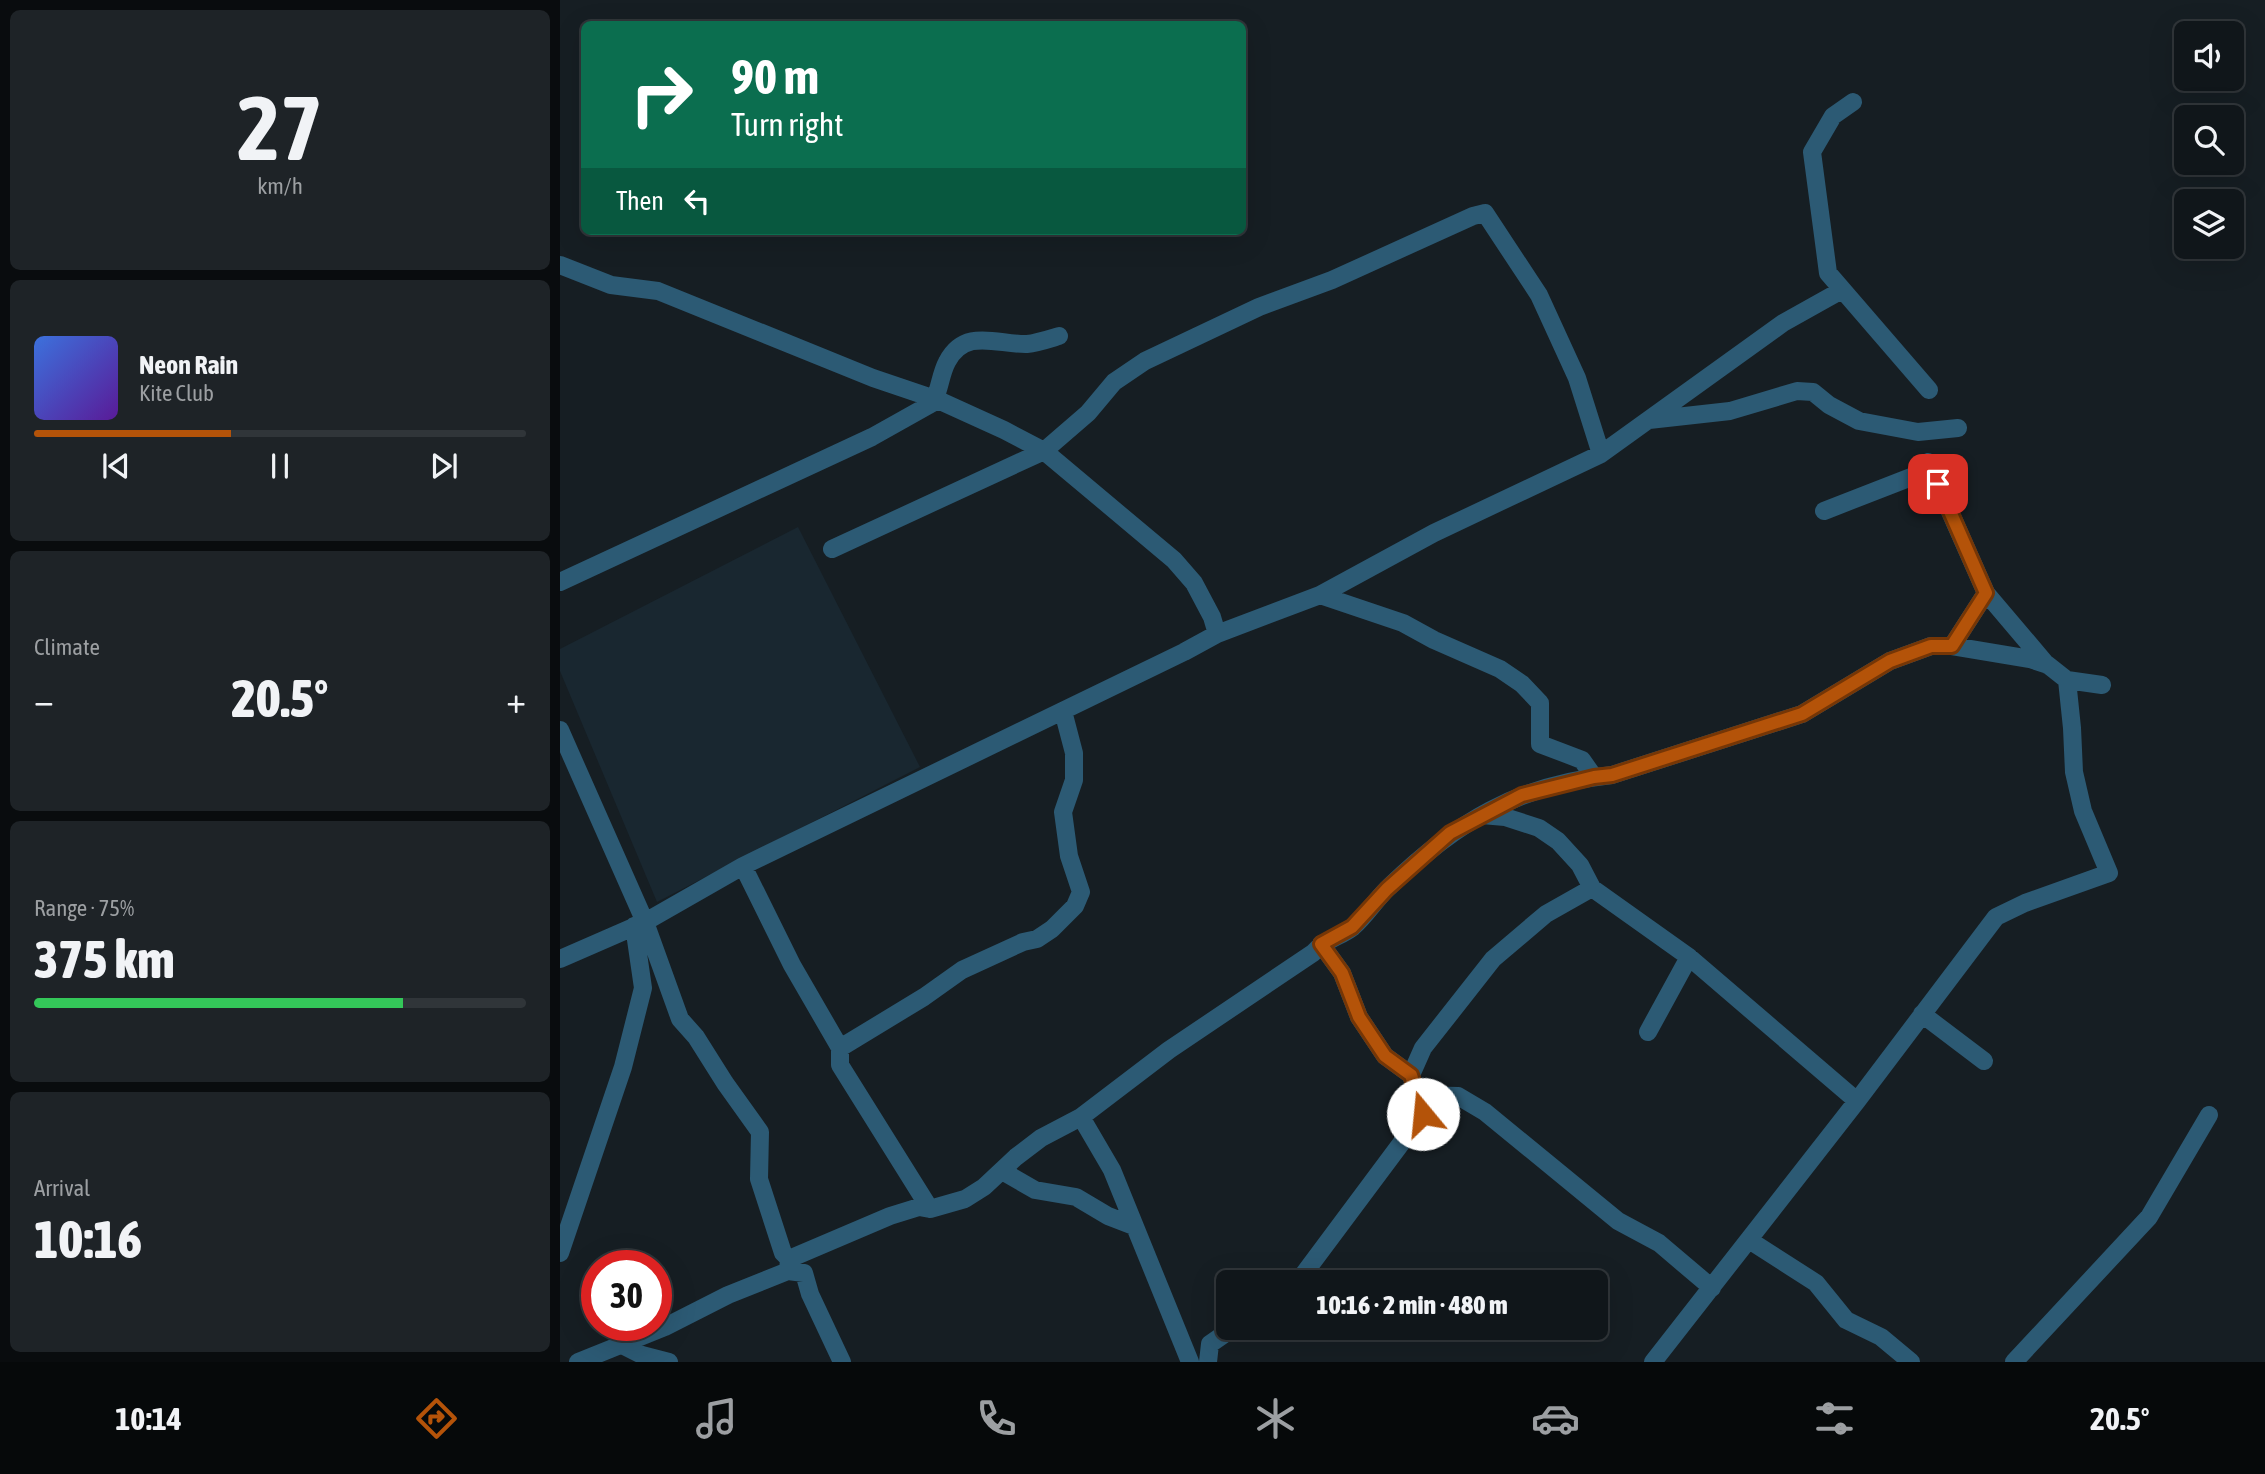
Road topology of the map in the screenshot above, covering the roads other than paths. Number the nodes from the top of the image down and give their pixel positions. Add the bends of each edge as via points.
1 (1853, 102) dead end
2 (560, 265) edge
3 (1842, 290) junction
4 (1059, 336) dead end
5 (1929, 390) dead end
6 (938, 400) junction
7 (1646, 421) junction
8 (1958, 428) dead end
9 (1044, 451) junction
10 (1601, 454) junction
11 (1824, 511) dead end
12 (832, 549) dead end
13 (560, 582) edge
14 (1986, 593) junction
15 (1320, 595) junction
16 (1217, 634) junction
17 (1952, 646) junction
18 (2048, 665) junction
19 (2067, 680) junction
20 (2102, 685) dead end
21 (1063, 711) junction
22 (560, 730) edge
23 (1594, 777) junction
24 (1482, 815) junction
25 (743, 866) junction
26 (1592, 888) junction
27 (640, 924) junction
28 (1321, 944) junction
29 (1689, 957) junction
30 (560, 959) edge
31 (1922, 1014) junction
32 (1648, 1032) dead end
33 (840, 1048) junction
34 (1984, 1061) dead end
35 (1411, 1075) junction
36 (1419, 1095) junction
37 (1857, 1101) junction
38 (2209, 1115) dead end
39 (1081, 1117) junction
40 (1002, 1171) junction
41 (930, 1209) junction
42 (1133, 1226) junction
43 (1749, 1240) junction
44 (560, 1253) edge
45 (788, 1265) junction
46 (1307, 1270) edge
47 (1712, 1288) junction
48 (1216, 1339) edge
49 (622, 1345) junction
50 (647, 1360) edge
51 (578, 1362) edge
52 (669, 1362) edge
53 (842, 1362) edge
54 (1190, 1362) edge
55 (1208, 1362) edge
56 (1653, 1362) edge
57 (1911, 1362) edge
58 (2014, 1362) edge

1 - 3 street via 1833,116 1812,152 1828,273
2 - 6 street via 611,285 658,291
3 - 5 street
3 - 7 street via 1783,323
4 - 6 street via 1028,344 970,341 946,363
6 - 9 street
6 - 13 street via 872,437
7 - 8 street via 1730,411 1797,391 1813,392 1859,421 1918,432
7 - 10 street
9 - 10 street via 1088,413 1114,382 1145,361 1259,307 1485,213 1539,295 1577,378
9 - 12 street
9 - 16 street via 1174,561 1194,583
10 - 15 street via 1434,533
11 - 14 street via 1919,474 1928,462
14 - 17 street
14 - 18 street
15 - 16 street
15 - 23 street via 1404,622 1500,668 1540,704 1540,744 1582,760
16 - 21 street
17 - 18 street
17 - 23 street via 1931,646 1890,661 1802,714
18 - 19 street
19 - 20 street
19 - 31 street via 2074,772 2083,811 2109,873 1996,917
21 - 25 street
21 - 33 street via 1074,753 1074,780 1063,812 1069,856 1081,892 1075,906 1037,939 962,970
22 - 27 street
23 - 24 street via 1522,795
24 - 26 street via 1539,828 1580,865
24 - 28 street via 1423,855 1352,927
25 - 27 street
25 - 33 street
26 - 29 street
26 - 35 street via 1546,915 1493,959 1423,1048
27 - 30 street
27 - 44 street via 643,988 623,1067
27 - 45 street via 680,1019 760,1132 759,1178
28 - 35 street via 1342,973 1359,1017 1385,1056
28 - 39 street
29 - 32 street
29 - 37 street
31 - 34 street
31 - 37 street
33 - 41 street via 840,1065
35 - 36 street
36 - 46 street via 1423,1114
36 - 47 street via 1458,1096 1485,1112 1618,1221 1658,1243
37 - 43 street
38 - 58 street via 2148,1217
39 - 40 street via 1041,1138
39 - 42 street via 1112,1170
40 - 41 street via 965,1199
40 - 42 street via 1035,1190 1076,1198
41 - 45 street via 919,1207 890,1216
42 - 54 street
43 - 47 street
43 - 57 street via 1816,1283 1846,1320 1881,1337
45 - 49 street
45 - 53 street via 804,1273
47 - 56 street
48 - 55 street via 1210,1343
49 - 50 street
49 - 51 street
50 - 52 street

